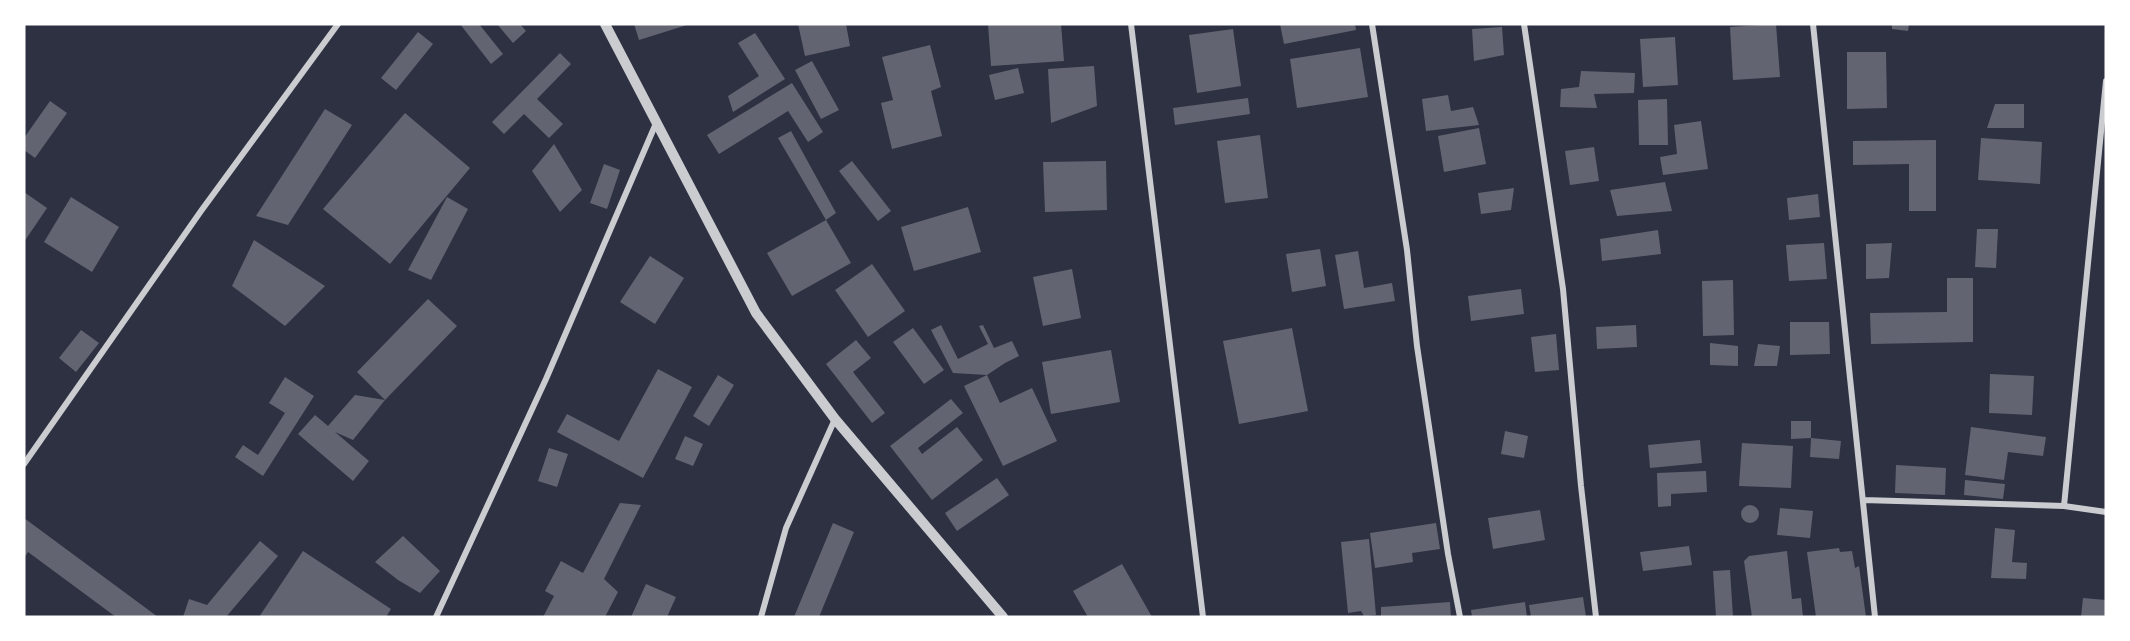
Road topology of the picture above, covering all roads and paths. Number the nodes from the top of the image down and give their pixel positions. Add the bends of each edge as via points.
1 (338, 24) edge
2 (605, 24) edge
3 (1131, 24) edge
4 (1372, 24) edge
5 (1524, 24) edge
6 (1813, 24) edge
7 (2106, 81) edge
8 (657, 120) junction
9 (835, 419) junction
10 (24, 464) edge
11 (1863, 500) junction
12 (2064, 506) junction
13 (2106, 512) edge
14 (436, 617) edge
15 (761, 617) edge
16 (1003, 617) edge
17 (1203, 617) edge
18 (1460, 617) edge
19 (1596, 617) edge
20 (1875, 617) edge

1 - 10 street
2 - 8 street
3 - 17 street
4 - 18 street
5 - 19 street via 1563,288
6 - 11 street
7 - 12 street
8 - 9 street via 756,313
8 - 14 street via 546,379
9 - 15 street via 786,528
9 - 16 street
11 - 12 street
11 - 20 street
12 - 13 street

